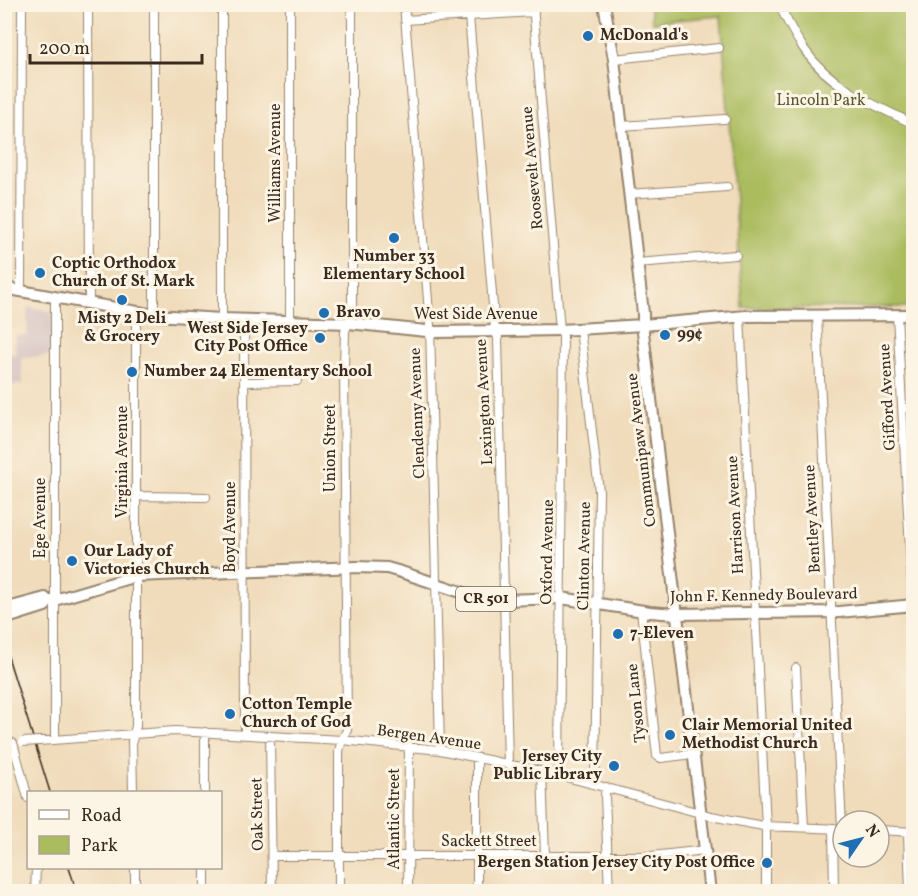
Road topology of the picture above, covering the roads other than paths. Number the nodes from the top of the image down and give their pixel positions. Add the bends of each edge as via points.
1 (22, 4) edge
2 (88, 4) edge
3 (154, 4) edge
4 (222, 4) edge
5 (290, 4) edge
6 (352, 4) edge
7 (404, 4) edge
8 (468, 4) edge
9 (604, 4) edge
10 (779, 4) edge
11 (533, 8) edge
12 (469, 16) junction
13 (405, 20) junction
14 (719, 48) dead end
15 (614, 59) junction
16 (725, 119) dead end
17 (914, 124) edge
18 (621, 126) junction
19 (727, 187) dead end
20 (629, 194) junction
21 (735, 255) dead end
22 (636, 263) junction
23 (4, 288) edge
24 (21, 291) junction
25 (55, 297) junction
26 (89, 303) junction
27 (136, 311) junction
28 (154, 315) junction
29 (897, 315) junction
30 (914, 315) edge
31 (817, 316) junction
32 (740, 317) junction
33 (222, 319) junction
34 (244, 320) junction
35 (290, 322) junction
36 (349, 323) junction
37 (643, 325) junction
38 (580, 329) junction
39 (495, 330) junction
40 (560, 330) junction
41 (429, 332) junction
42 (297, 381) dead end
43 (244, 382) junction
44 (137, 496) junction
45 (206, 497) dead end
46 (345, 568) junction
47 (245, 572) junction
48 (136, 576) junction
49 (437, 584) junction
50 (561, 598) junction
51 (505, 600) junction
52 (51, 601) junction
53 (598, 604) junction
54 (913, 605) edge
55 (641, 610) junction
56 (832, 612) junction
57 (5, 614) edge
58 (676, 614) junction
59 (754, 614) junction
60 (914, 621) edge
61 (796, 668) dead end
62 (205, 732) junction
63 (134, 733) junction
64 (244, 735) junction
65 (270, 736) junction
66 (54, 740) junction
67 (342, 740) junction
68 (9, 743) edge
69 (409, 746) junction
70 (440, 750) junction
71 (693, 754) junction
72 (477, 758) junction
73 (508, 764) junction
74 (543, 771) junction
75 (559, 775) junction
76 (595, 783) junction
77 (606, 787) junction
78 (133, 791) edge
79 (205, 791) edge
80 (27, 795) edge
81 (842, 809) edge
82 (701, 813) junction
83 (766, 826) junction
84 (804, 827) junction
85 (831, 828) edge
86 (891, 831) edge
87 (911, 832) edge
88 (705, 850) junction
89 (608, 855) junction
90 (272, 856) junction
91 (339, 856) junction
92 (408, 856) junction
93 (476, 856) junction
94 (545, 856) junction
95 (36, 869) edge
96 (135, 869) edge
97 (205, 869) edge
98 (834, 869) edge
99 (35, 891) edge
100 (135, 891) edge
101 (205, 891) edge
102 (272, 891) edge
103 (339, 891) edge
104 (408, 891) edge
105 (477, 891) edge
106 (609, 891) edge
107 (710, 891) edge
108 (766, 891) edge
109 (834, 891) edge
110 (910, 891) edge

1 - 24 street
2 - 26 street
3 - 28 street
4 - 33 street
5 - 35 street, Williams Avenue
6 - 36 street, Union Street
7 - 13 street, Clendenny Avenue
8 - 12 street, Lexington Avenue
9 - 15 main road, Communipaw Avenue
10 - 17 street via 804,49 824,71 861,99
11 - 12 street
11 - 40 street, Roosevelt Avenue
12 - 13 street
12 - 39 street, Lexington Avenue
13 - 41 street, Clendenny Avenue
14 - 15 street
15 - 18 main road, Communipaw Avenue
16 - 18 street
18 - 20 main road, Communipaw Avenue
19 - 20 street
20 - 22 main road, Communipaw Avenue
21 - 22 street
22 - 37 main road, Communipaw Avenue
23 - 24 main road, West Side Avenue
24 - 25 main road, West Side Avenue
25 - 26 main road, West Side Avenue
25 - 52 street, Ege Avenue
26 - 27 main road, West Side Avenue
27 - 28 main road, West Side Avenue
27 - 44 street, Virginia Avenue
28 - 33 main road, West Side Avenue
29 - 30 main road, West Side Avenue
29 - 31 main road, West Side Avenue
29 - 54 street, Gifford Avenue
31 - 32 main road, West Side Avenue
31 - 56 street, Bentley Avenue
32 - 37 main road, West Side Avenue
32 - 59 street, Harrison Avenue
33 - 34 main road, West Side Avenue
34 - 35 main road, West Side Avenue
34 - 43 street, Boyd Avenue
35 - 36 main road, West Side Avenue
36 - 41 main road, West Side Avenue
36 - 46 street, Union Street via 345,331 344,364
37 - 38 main road, West Side Avenue
37 - 58 main road, Communipaw Avenue
38 - 40 main road, West Side Avenue
38 - 53 street, Clinton Avenue via 599,491
39 - 40 main road, West Side Avenue
39 - 41 main road, West Side Avenue
39 - 51 street, Lexington Avenue
40 - 50 street, Oxford Avenue
41 - 49 street, Clendenny Avenue
42 - 43 street
43 - 47 street, Boyd Avenue
44 - 45 street
44 - 48 street, Virginia Avenue
46 - 47 main road, John F. Kennedy Boulevard / CR 501
46 - 49 main road, John F. Kennedy Boulevard / CR 501 via 387,568
46 - 67 street, Union Street via 347,730
47 - 48 main road, John F. Kennedy Boulevard / CR 501
47 - 64 street, Boyd Avenue
48 - 52 main road, John F. Kennedy Boulevard / CR 501
48 - 63 street, Virginia Avenue
49 - 51 main road, John F. Kennedy Boulevard / CR 501 via 479,598
49 - 70 street, Clendenny Avenue
50 - 51 main road, John F. Kennedy Boulevard / CR 501
50 - 53 main road, John F. Kennedy Boulevard / CR 501
50 - 75 street, Oxford Avenue
51 - 73 street, Lexington Avenue
52 - 57 main road, John F. Kennedy Boulevard / CR 501 via 45,606
52 - 66 street, Ege Avenue
53 - 55 main road, John F. Kennedy Boulevard / CR 501
53 - 76 street, Clinton Avenue
54 - 56 main road, John F. Kennedy Boulevard / CR 501
54 - 60 street, Gifford Avenue
55 - 58 main road, John F. Kennedy Boulevard / CR 501
55 - 71 street, Tyson Lane via 657,756
56 - 59 main road, John F. Kennedy Boulevard / CR 501
56 - 81 street, Bentley Avenue
58 - 59 main road, John F. Kennedy Boulevard / CR 501
58 - 71 main road, Communipaw Avenue
59 - 83 street, Harrison Avenue
61 - 84 street
62 - 63 street, Bergen Avenue
62 - 64 street, Bergen Avenue
62 - 79 street
63 - 66 street, Bergen Avenue
63 - 78 street, Virginia Avenue
64 - 65 street, Bergen Avenue
65 - 67 street, Bergen Avenue
65 - 90 street, Oak Street
66 - 68 street, Bergen Avenue, bridge
67 - 69 street, Bergen Avenue
67 - 91 street, Union Street
68 - 80 street
69 - 70 street, Bergen Avenue
69 - 92 street, Atlantic Street
70 - 72 street, Bergen Avenue
71 - 82 main road, Communipaw Avenue
72 - 73 street, Bergen Avenue
72 - 93 street
73 - 74 street, Bergen Avenue
74 - 75 street, Bergen Avenue
74 - 94 street
75 - 76 street, Bergen Avenue
76 - 77 street, Bergen Avenue
77 - 82 street, Bergen Avenue
77 - 89 street
82 - 83 street, Bergen Avenue
82 - 88 main road, Communipaw Avenue
83 - 84 street, Bergen Avenue
83 - 108 street, Harrison Avenue
84 - 85 street, Bergen Avenue
86 - 87 street
87 - 110 street
88 - 89 street, Sackett Street via 651,856
88 - 107 main road, Communipaw Avenue
89 - 94 street, Sackett Street
89 - 106 street
90 - 91 street, Sackett Street
90 - 102 street, Oak Street
91 - 92 street, Sackett Street
91 - 103 street, Union Street
92 - 93 street, Sackett Street
92 - 104 street, Atlantic Street
93 - 94 street, Sackett Street
93 - 105 street
95 - 99 street
96 - 100 street
97 - 101 street
98 - 109 street

